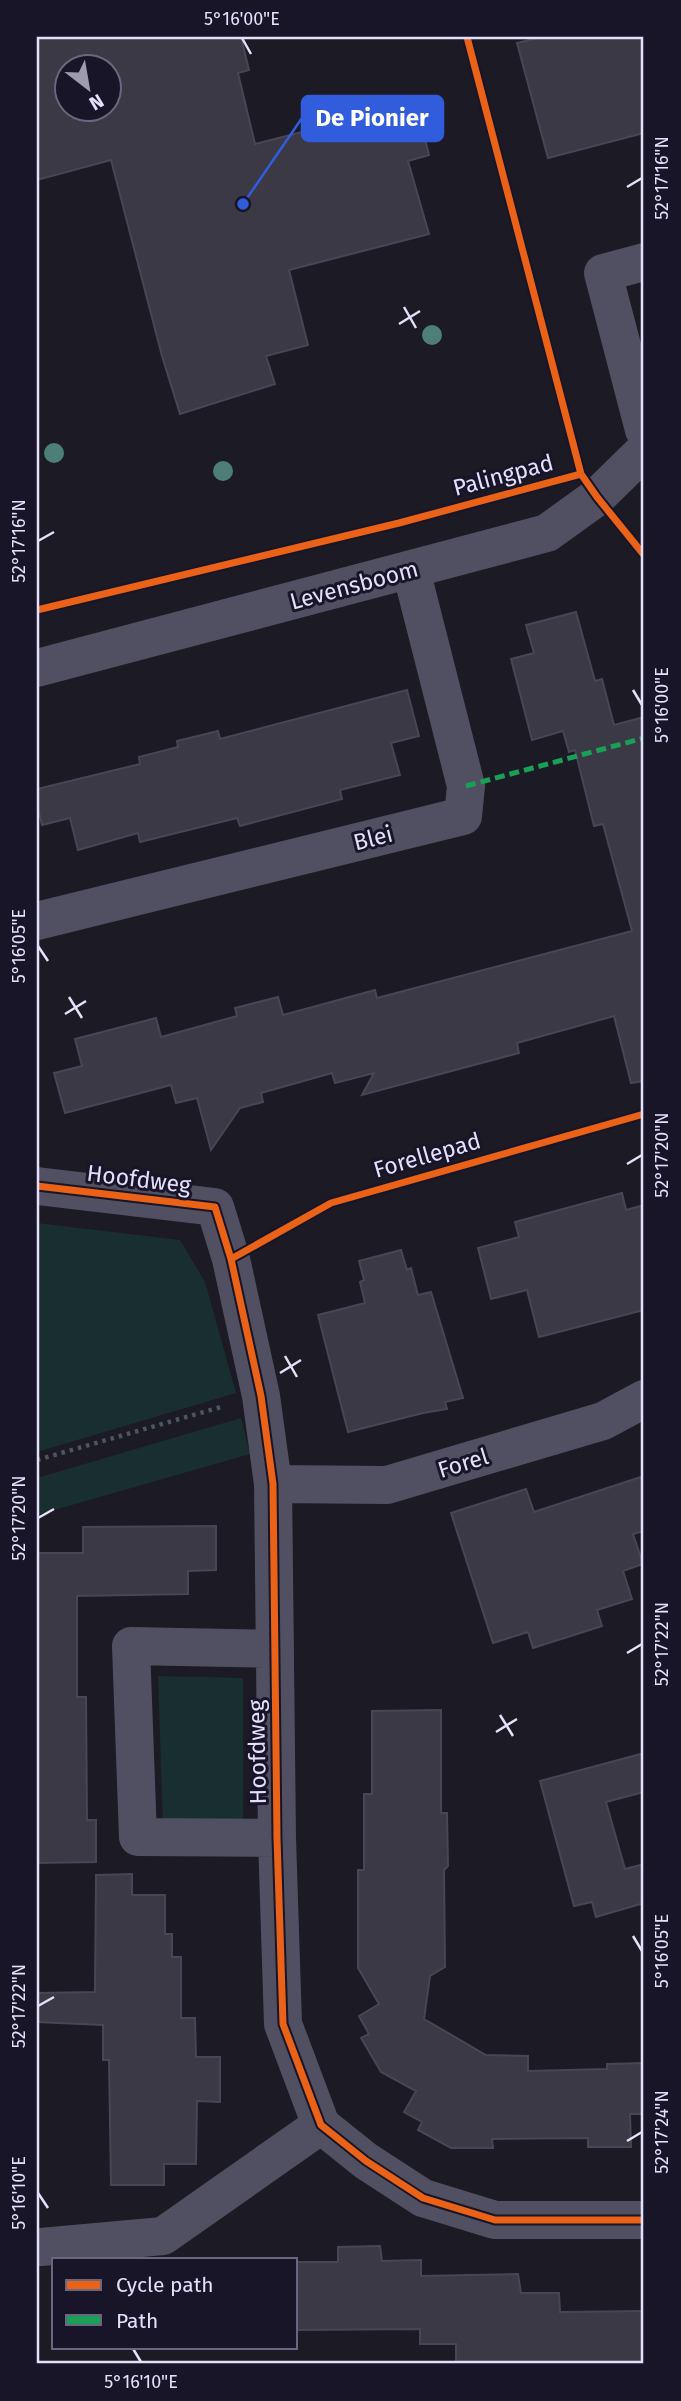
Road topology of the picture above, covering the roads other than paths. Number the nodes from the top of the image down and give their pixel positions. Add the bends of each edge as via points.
1 (644, 262) edge
2 (644, 430) edge
3 (644, 451) edge
4 (411, 570) junction
5 (37, 668) edge
6 (37, 921) edge
7 (37, 1186) edge
8 (644, 1399) edge
9 (273, 1484) junction
10 (275, 1649) junction
11 (277, 1838) junction
12 (321, 2125) junction
13 (644, 2220) edge
14 (41, 2247) dead end

1 - 2 street via 603,273
3 - 4 street, Levensboom via 597,498 547,533
4 - 5 street, Levensboom
4 - 6 street, Blei via 466,786 463,816
7 - 9 street, Hoofdweg via 215,1207 261,1396
8 - 9 street, Forel via 603,1421 387,1485
9 - 10 street, Hoofdweg
10 - 11 street, Hoofdweg
10 - 11 street, Hoofdweg via 131,1646 138,1838
11 - 12 street, Hoofdweg via 283,2024
12 - 13 street via 423,2198 495,2220
12 - 14 street via 163,2236

